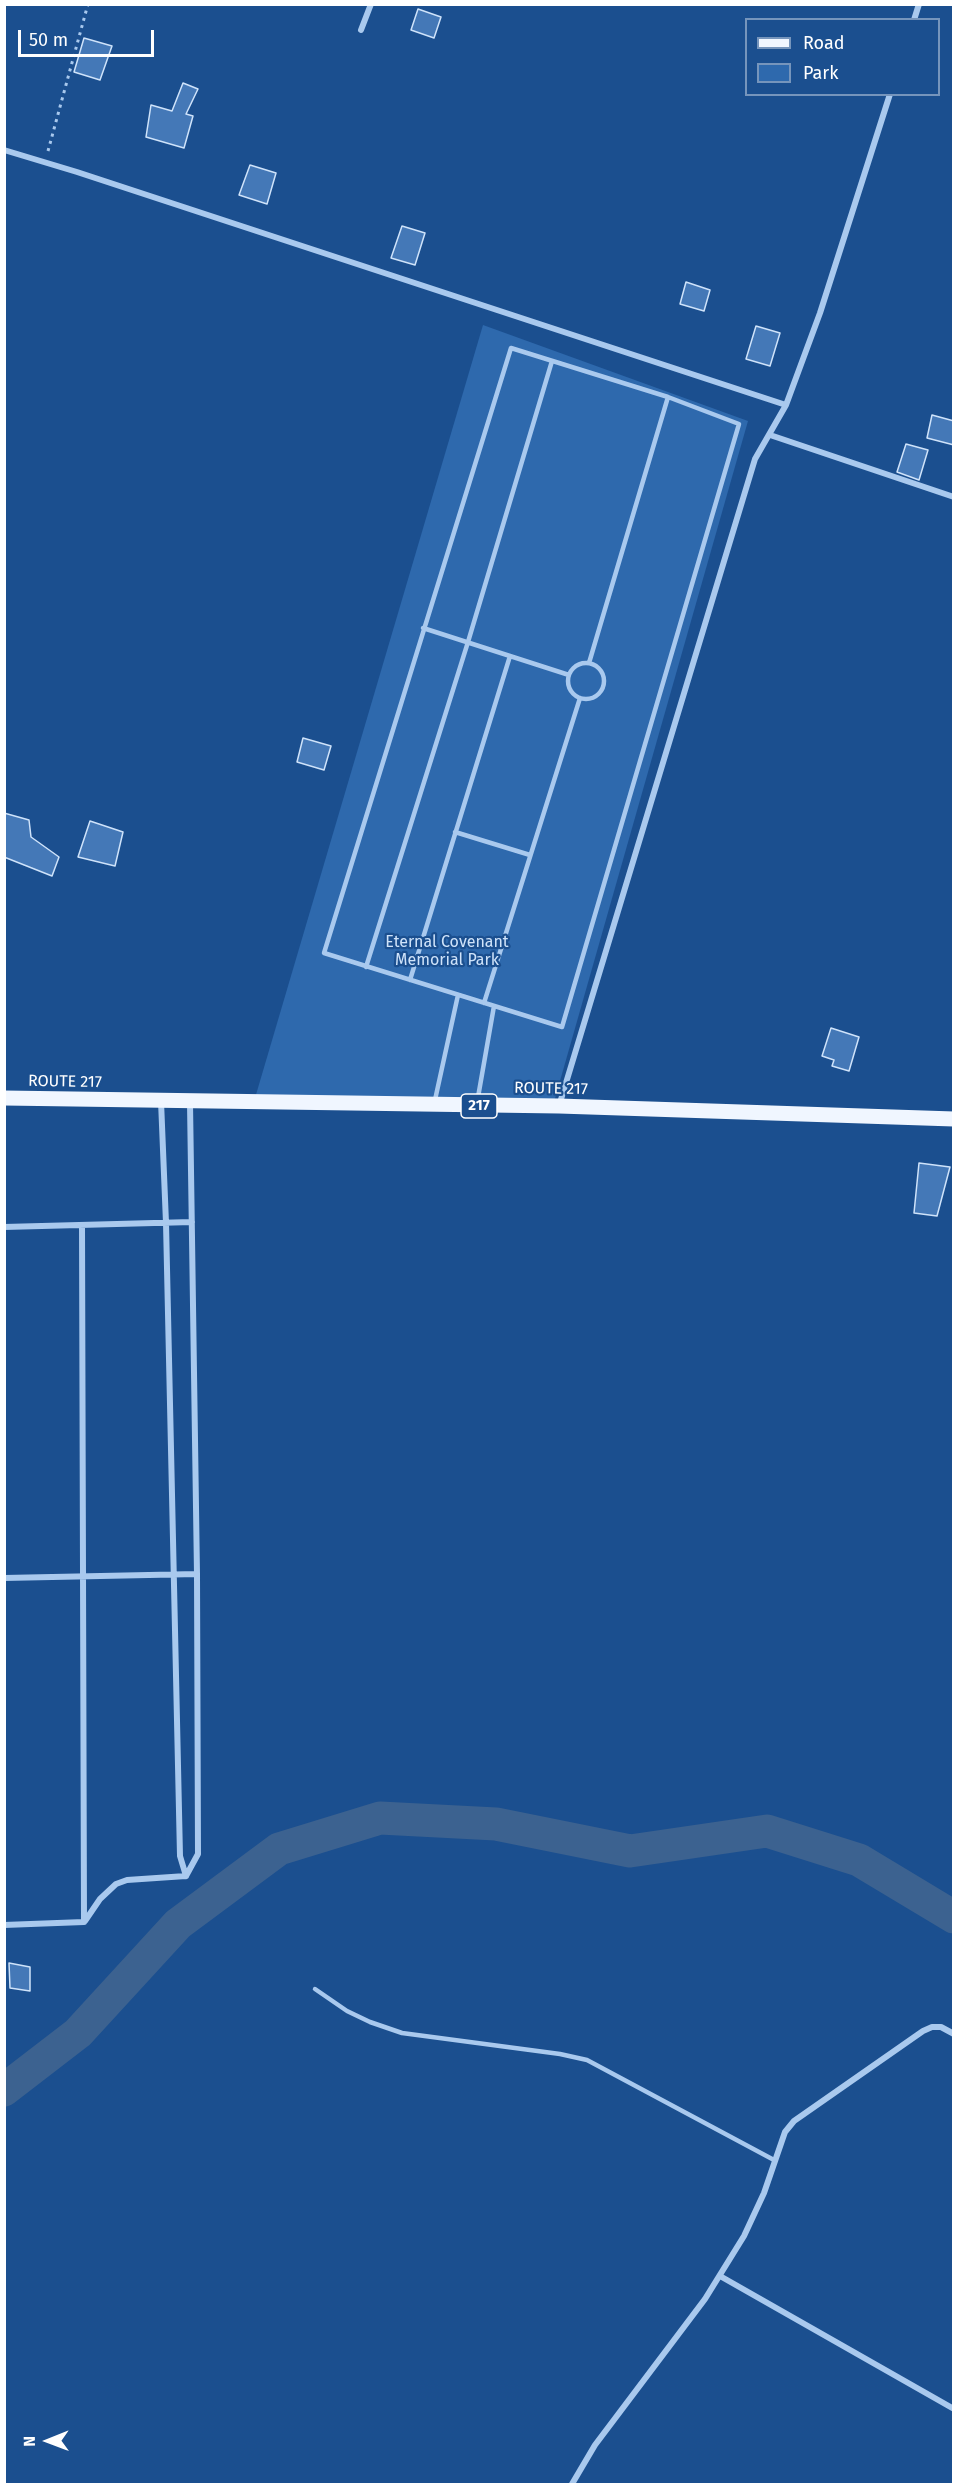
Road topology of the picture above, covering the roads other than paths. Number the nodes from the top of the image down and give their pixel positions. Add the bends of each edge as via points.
1 (371, 4) edge
2 (361, 30) dead end
3 (889, 96) edge
4 (4, 150) edge
5 (552, 360) junction
6 (668, 398) junction
7 (786, 405) junction
8 (770, 435) junction
9 (954, 496) edge
10 (423, 628) junction
11 (468, 642) junction
12 (510, 656) junction
13 (589, 663) junction
14 (569, 675) junction
15 (580, 698) junction
16 (455, 832) junction
17 (530, 855) junction
18 (366, 966) junction
19 (410, 980) junction
20 (458, 995) junction
21 (484, 1003) junction
22 (494, 1006) junction
23 (4, 1098) edge
24 (161, 1101) junction
25 (190, 1102) junction
26 (434, 1106) junction
27 (476, 1106) junction
28 (559, 1106) junction
29 (954, 1119) edge
30 (192, 1222) junction
31 (166, 1223) junction
32 (82, 1225) junction
33 (4, 1227) edge
34 (174, 1574) junction
35 (197, 1574) junction
36 (83, 1576) junction
37 (4, 1578) edge
38 (186, 1876) junction
39 (84, 1922) junction
40 (4, 1925) edge
41 (315, 1989) dead end
42 (954, 2034) edge
43 (774, 2160) junction
44 (720, 2276) junction
45 (954, 2409) edge
46 (572, 2484) edge

1 - 2 street
3 - 7 street via 820,313
4 - 7 street
5 - 6 lane
5 - 10 lane via 511,348
5 - 11 lane
6 - 13 lane
6 - 22 lane via 739,424 562,1027
7 - 8 street
8 - 9 street
8 - 28 street via 751,470
10 - 11 lane
10 - 18 lane via 324,953
11 - 12 lane
11 - 18 lane
12 - 14 lane
12 - 16 lane
13 - 14 lane via 574,668
13 - 15 lane via 598,668 604,684 596,697
14 - 15 lane via 570,690
15 - 17 lane
16 - 17 lane
16 - 19 lane
17 - 21 lane
18 - 19 lane
19 - 20 lane
20 - 21 lane
20 - 26 lane
21 - 22 lane
22 - 27 lane
23 - 24 main road, ROUTE 217 / 217
24 - 25 main road, ROUTE 217 / 217
24 - 31 street
25 - 26 main road, ROUTE 217 / 217
25 - 30 street
26 - 27 main road, ROUTE 217 / 217
27 - 28 main road, ROUTE 217 / 217
28 - 29 main road, ROUTE 217 / 217
30 - 31 street
30 - 35 street
31 - 32 street
31 - 34 street
32 - 33 street
32 - 36 street
34 - 35 street
34 - 36 street
34 - 38 street via 180,1856
35 - 38 street via 198,1854
36 - 37 street
36 - 39 street
38 - 39 street via 116,1884
39 - 40 street
41 - 43 lane via 347,2011 402,2033 587,2060
42 - 43 street via 940,2027 923,2031 794,2121
43 - 44 street via 744,2236
44 - 45 street
44 - 46 street via 595,2445

